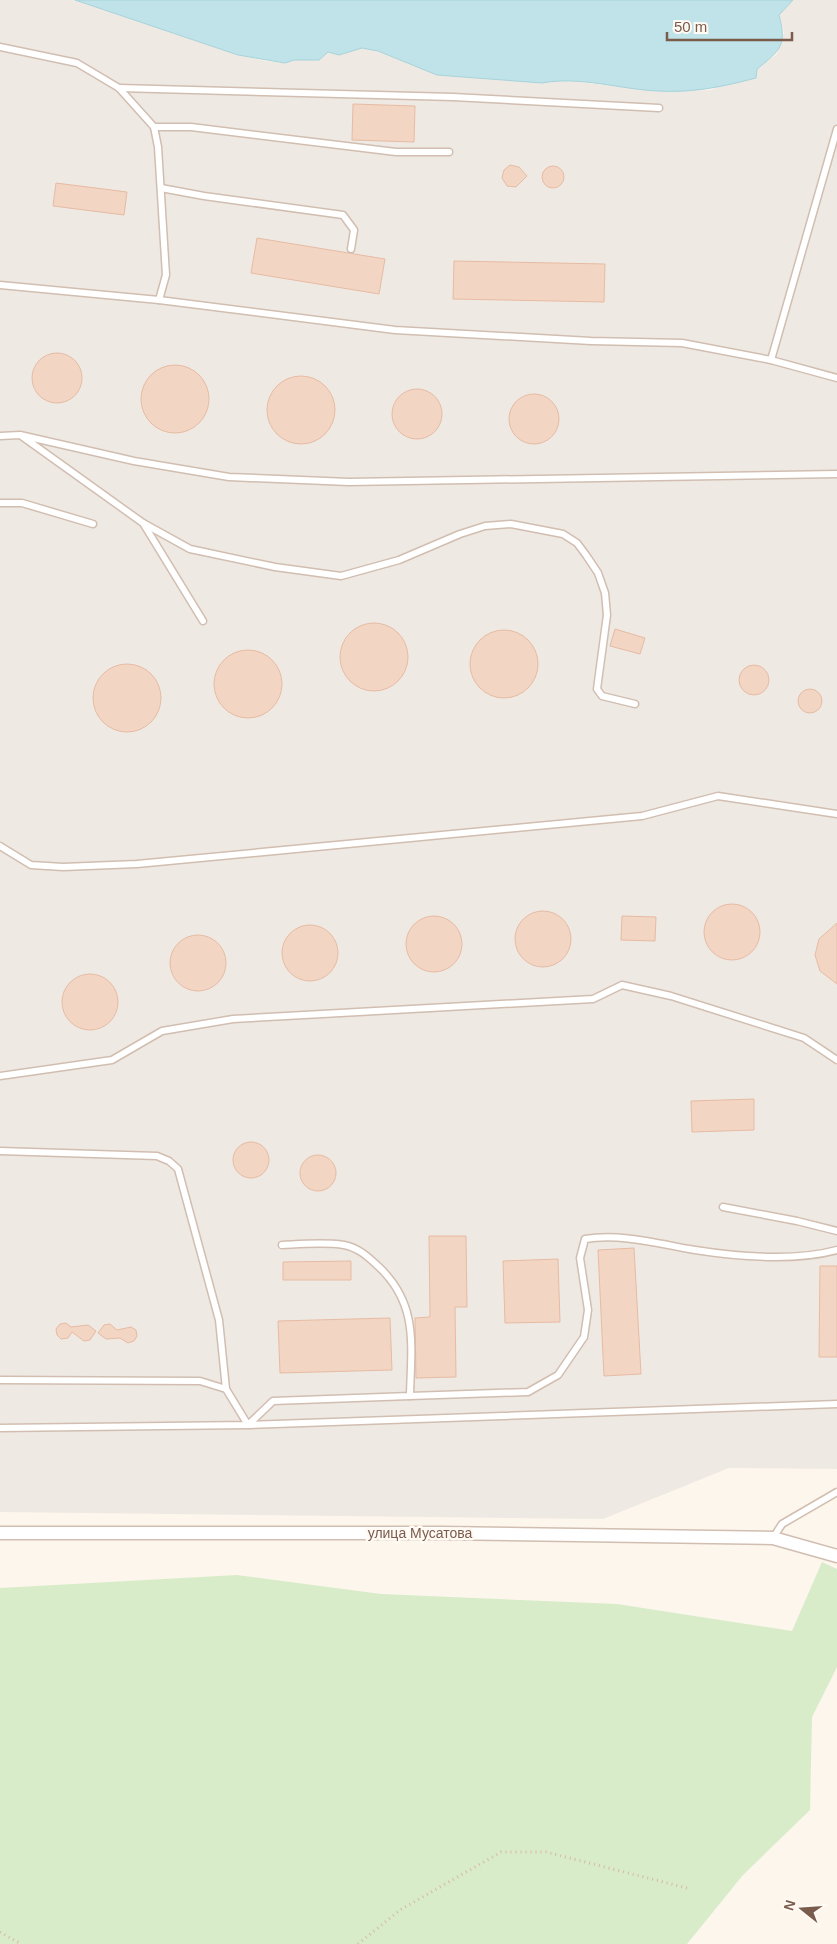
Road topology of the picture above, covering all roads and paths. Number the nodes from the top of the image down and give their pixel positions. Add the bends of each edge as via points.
1 (0, 47) edge
2 (119, 88) junction
3 (659, 108) dead end
4 (154, 127) junction
5 (837, 129) edge
6 (449, 152) dead end
7 (161, 188) junction
8 (351, 250) dead end
9 (0, 285) edge
10 (159, 300) junction
11 (771, 360) junction
12 (837, 378) edge
13 (20, 435) junction
14 (0, 436) edge
15 (837, 474) edge
16 (0, 503) edge
17 (143, 523) junction
18 (93, 524) dead end
19 (203, 621) dead end
20 (634, 704) dead end
21 (837, 814) edge
22 (0, 846) edge
23 (837, 1060) edge
24 (0, 1076) edge
25 (0, 1151) edge
26 (724, 1207) dead end
27 (837, 1231) edge
28 (282, 1245) dead end
29 (837, 1250) edge
30 (0, 1380) edge
31 (226, 1389) junction
32 (410, 1396) junction
33 (837, 1404) edge
34 (248, 1425) junction
35 (0, 1428) edge
36 (837, 1492) edge
37 (0, 1533) edge
38 (773, 1538) junction
39 (837, 1556) edge
40 (687, 1888) dead end
41 (0, 1932) edge
42 (21, 1944) edge
43 (358, 1944) edge

1 - 2 lane via 76,63
2 - 3 lane via 453,97
2 - 4 lane
4 - 6 lane via 191,127 396,152
4 - 7 lane
5 - 11 lane
7 - 8 lane via 343,215 354,230
7 - 10 lane via 166,275
9 - 10 lane
10 - 11 lane via 395,330 682,343
11 - 12 lane
13 - 14 lane
13 - 15 lane via 134,461 229,477 349,482
13 - 17 lane
16 - 18 lane via 22,503
17 - 19 lane
17 - 20 lane via 190,549 341,576 398,560 485,526 511,524 562,534 577,543 586,555 598,573 605,593 607,615 597,689 602,696
21 - 22 lane via 718,796 642,816 137,864 63,867 32,865
23 - 24 lane via 804,1038 671,996 622,985 593,999 233,1019 162,1030 112,1060
25 - 31 lane via 157,1156 178,1169 219,1320
26 - 27 lane
28 - 32 lane via 343,1245 361,1251 393,1280 404,1300 412,1332
29 - 32 lane via 815,1256 758,1256 602,1236 584,1239 580,1258 588,1310 584,1337 558,1375 528,1392
30 - 31 lane via 200,1381
31 - 34 lane
32 - 34 lane via 272,1401
33 - 34 lane
34 - 35 lane
36 - 38 lane via 782,1524
37 - 38 street, улица Мусатова via 440,1533
38 - 39 street, улица Мусатова
40 - 43 path via 546,1852 501,1852 400,1910
41 - 42 path

